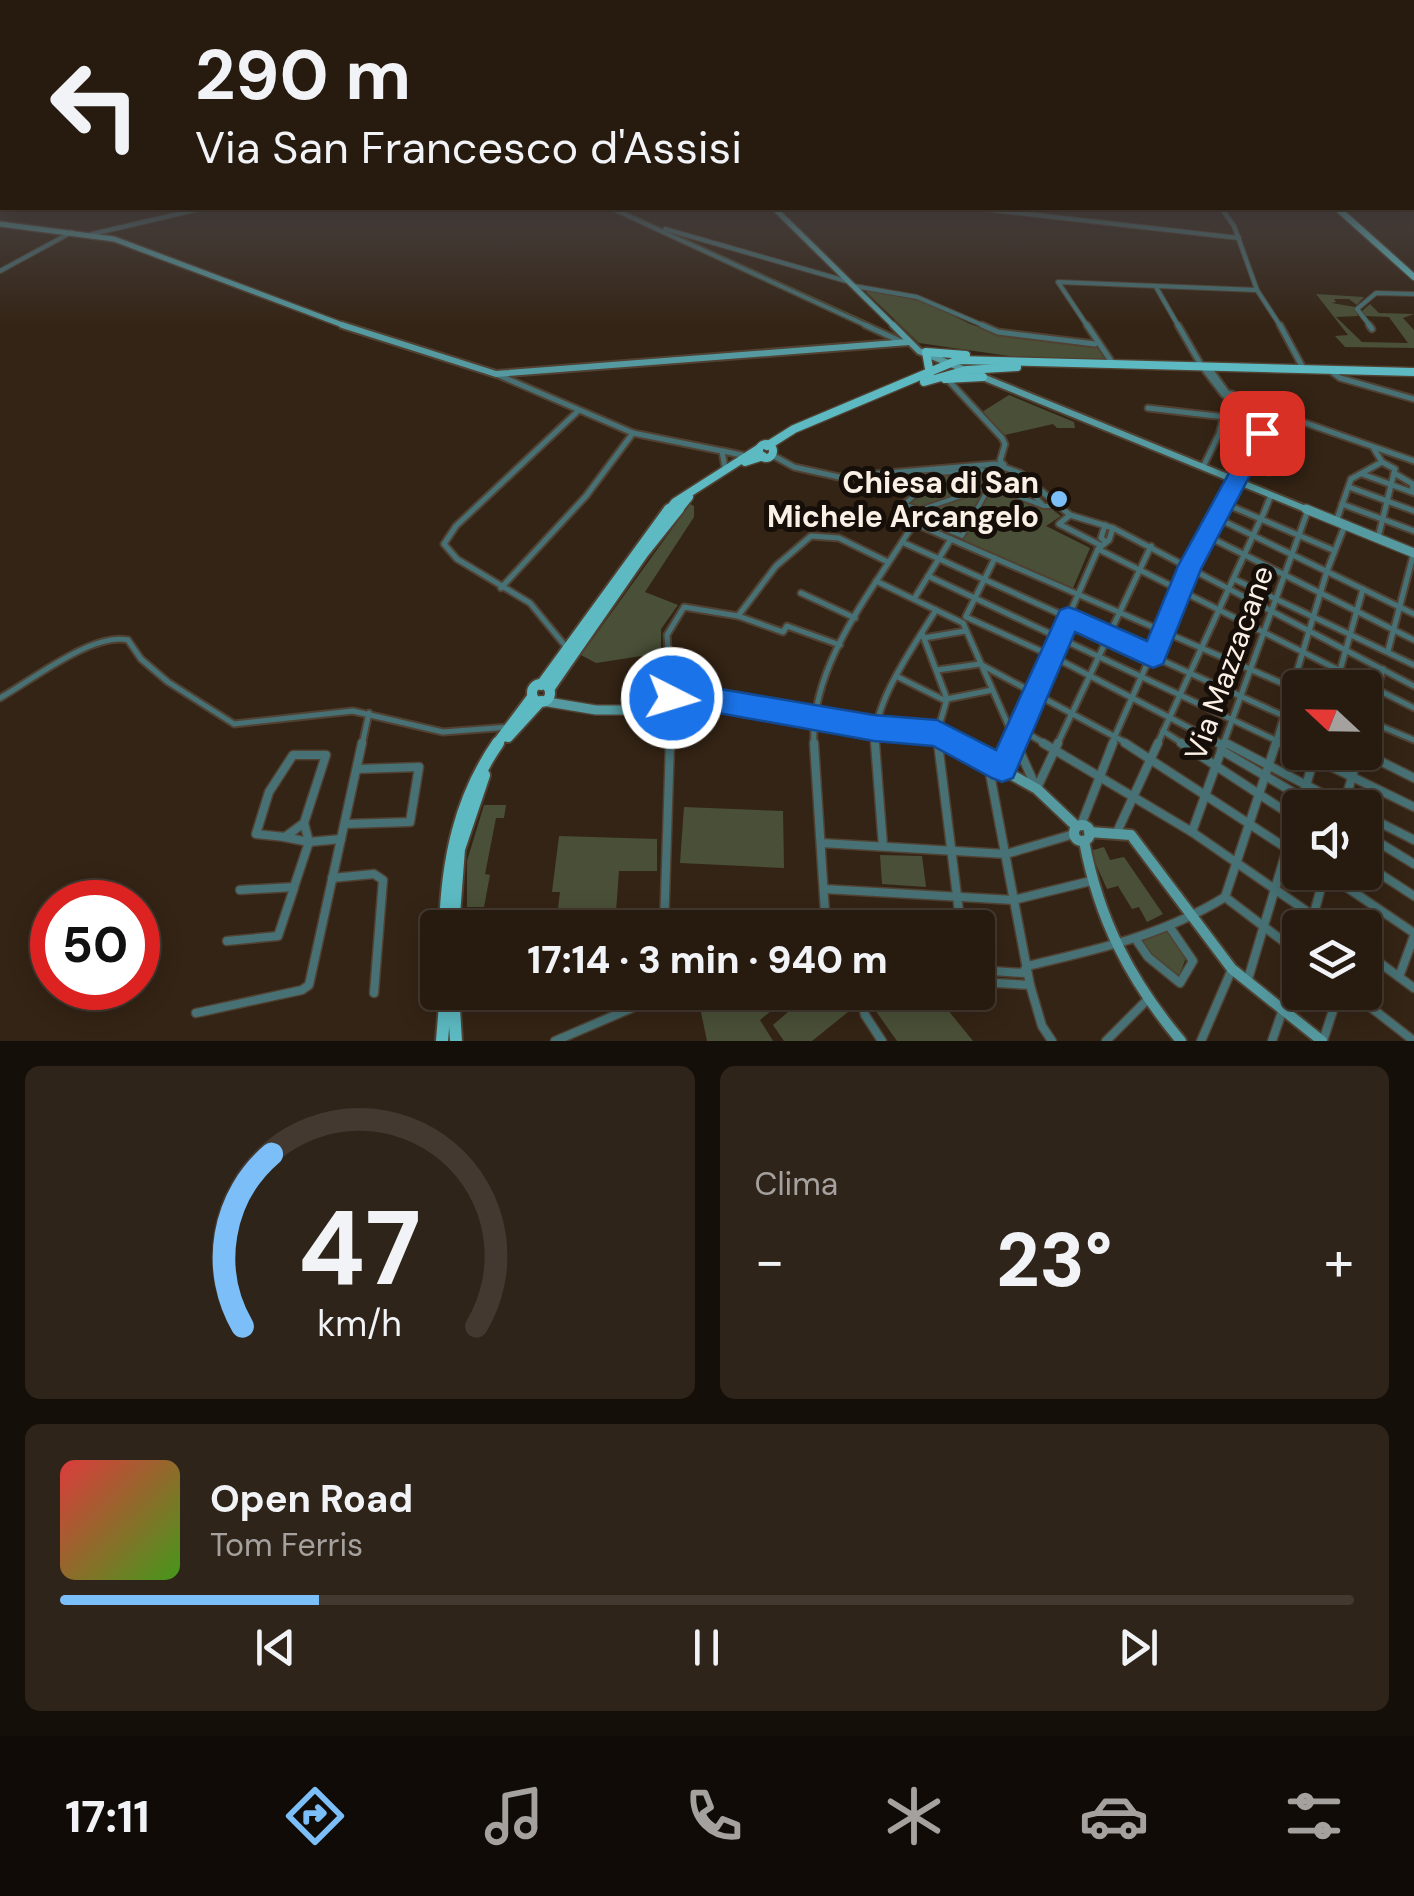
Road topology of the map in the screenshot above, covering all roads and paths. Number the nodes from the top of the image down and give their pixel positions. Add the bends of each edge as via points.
1 (50, 230) edge
2 (111, 230) edge
3 (659, 230) edge
4 (662, 230) edge
5 (796, 230) edge
6 (1164, 230) edge
7 (1234, 230) edge
8 (1362, 230) edge
9 (72, 232) junction
10 (92, 234) junction
11 (1239, 238) junction
12 (0, 271) edge
13 (1414, 277) edge
14 (852, 284) junction
15 (1156, 287) junction
16 (1257, 290) junction
17 (1414, 294) edge
18 (1372, 329) dead end
19 (907, 343) junction
20 (1095, 344) dead end
21 (924, 352) junction
22 (979, 358) junction
23 (949, 363) junction
24 (1114, 364) junction
25 (1006, 367) junction
26 (1204, 367) junction
27 (1299, 368) junction
28 (1326, 370) junction
29 (496, 374) junction
30 (966, 374) junction
31 (1414, 374) edge
32 (931, 376) junction
33 (947, 379) junction
34 (986, 379) junction
35 (1228, 396) junction
36 (1414, 399) edge
37 (1148, 408) dead end
38 (577, 412) junction
39 (1272, 412) junction
40 (1225, 417) junction
41 (1127, 422) dead end
42 (634, 433) junction
43 (1124, 435) junction
44 (1374, 449) junction
45 (722, 451) junction
46 (767, 452) junction
47 (746, 456) junction
48 (1414, 461) edge
49 (1382, 462) junction
50 (1247, 464) junction
51 (1004, 465) junction
52 (1204, 467) junction
53 (725, 468) junction
54 (1269, 472) dead end
55 (1394, 472) junction
56 (1362, 474) junction
57 (1238, 482) junction
58 (1391, 484) junction
59 (990, 486) junction
60 (1349, 487) junction
61 (1413, 492) edge
62 (1271, 495) junction
63 (1387, 501) junction
64 (1226, 504) junction
65 (1342, 504) junction
66 (1044, 506) junction
67 (1056, 506) junction
68 (928, 508) junction
69 (920, 510) junction
70 (1308, 510) junction
71 (1414, 511) edge
72 (939, 512) dead end
73 (1070, 516) junction
74 (1262, 517) junction
75 (1218, 518) junction
76 (1383, 519) junction
77 (1340, 524) junction
78 (1109, 527) junction
79 (1414, 531) edge
80 (1253, 535) junction
81 (1298, 535) junction
82 (1209, 537) junction
83 (955, 538) junction
84 (1378, 538) junction
85 (902, 542) junction
86 (1101, 545) junction
87 (1151, 546) junction
88 (1333, 550) junction
89 (1414, 553) edge
90 (1292, 554) junction
91 (1244, 555) junction
92 (995, 558) junction
93 (938, 559) junction
94 (888, 562) junction
95 (1190, 566) junction
96 (1140, 569) junction
97 (1326, 571) junction
98 (928, 576) junction
99 (1285, 576) junction
100 (1234, 579) junction
101 (984, 580) junction
102 (876, 581) junction
103 (1410, 583) edge
104 (1229, 587) junction
105 (501, 588) junction
106 (1363, 589) junction
107 (1180, 590) junction
108 (801, 592) dead end
109 (1078, 594) junction
110 (1321, 594) junction
111 (976, 598) junction
112 (914, 599) junction
113 (1276, 599) junction
114 (1400, 606) junction
115 (936, 610) junction
116 (1219, 610) junction
117 (1272, 610) junction
118 (1356, 611) junction
119 (1120, 612) junction
120 (1414, 614) edge
121 (738, 616) junction
122 (1314, 617) junction
123 (855, 618) junction
124 (1068, 618) junction
125 (965, 624) junction
126 (1309, 630) junction
127 (1394, 630) junction
128 (1262, 631) junction
129 (1162, 632) junction
130 (1350, 634) junction
131 (923, 635) junction
132 (1060, 636) junction
133 (1109, 636) junction
134 (1414, 640) edge
135 (840, 645) junction
136 (1201, 649) junction
137 (568, 650) junction
138 (1347, 650) junction
139 (1302, 651) junction
140 (1388, 652) junction
141 (1100, 655) junction
142 (1052, 656) junction
143 (1153, 656) junction
144 (980, 664) junction
145 (1414, 665) edge
146 (1383, 669) junction
147 (936, 670) junction
148 (1251, 670) junction
149 (1296, 670) edge
150 (1338, 670) edge
151 (1340, 670) edge
152 (1189, 672) junction
153 (1382, 672) edge
154 (1090, 676) junction
155 (898, 677) junction
156 (1144, 677) junction
157 (1282, 682) edge
158 (1414, 686) edge
159 (547, 687) junction
160 (992, 690) junction
161 (1382, 692) edge
162 (1036, 694) junction
163 (1180, 694) junction
164 (1241, 696) junction
165 (0, 698) edge
166 (672, 698) junction
167 (1134, 698) junction
168 (538, 700) junction
169 (946, 700) junction
170 (568, 704) junction
171 (1414, 708) edge
172 (370, 712) junction
173 (1072, 714) junction
174 (1282, 715) edge
175 (812, 717) junction
176 (1169, 717) junction
177 (1233, 720) junction
178 (1282, 722) edge
179 (509, 727) junction
180 (1382, 727) edge
181 (874, 728) junction
182 (1020, 730) junction
183 (1163, 731) junction
184 (937, 734) junction
185 (1116, 737) junction
186 (1276, 740) junction
187 (1414, 740) edge
188 (1014, 741) junction
189 (1282, 743) edge
190 (1222, 746) junction
191 (1055, 750) junction
192 (1151, 757) junction
193 (1382, 763) edge
194 (1269, 765) junction
195 (1215, 766) junction
196 (1002, 768) junction
197 (357, 769) junction
198 (1311, 770) edge
199 (1341, 770) edge
200 (1354, 770) edge
201 (1098, 776) junction
202 (1266, 776) junction
203 (1352, 776) junction
204 (1414, 778) edge
205 (1306, 785) junction
206 (1037, 788) junction
207 (1290, 790) edge
208 (1304, 790) edge
209 (1316, 790) edge
210 (1349, 790) edge
211 (1206, 793) junction
212 (1259, 795) junction
213 (1133, 797) junction
214 (1414, 806) edge
215 (1282, 810) edge
216 (304, 823) junction
217 (345, 824) junction
218 (1250, 824) junction
219 (1382, 824) edge
220 (1081, 832) junction
221 (1116, 832) junction
222 (1192, 832) junction
223 (282, 837) junction
224 (341, 839) junction
225 (1414, 840) edge
226 (308, 842) junction
227 (821, 844) junction
228 (1382, 844) edge
229 (1282, 845) edge
230 (883, 846) junction
231 (951, 852) junction
232 (1006, 854) junction
233 (1236, 862) junction
234 (1414, 864) edge
235 (1282, 865) edge
236 (1382, 875) edge
237 (332, 878) junction
238 (1091, 882) junction
239 (294, 887) junction
240 (1275, 888) junction
241 (824, 889) junction
242 (240, 890) dead end
243 (1349, 890) edge
244 (1225, 896) junction
245 (1414, 896) edge
246 (957, 898) junction
247 (1013, 900) junction
248 (446, 910) edge
249 (454, 910) edge
250 (665, 910) edge
251 (825, 910) edge
252 (959, 910) edge
253 (1306, 910) edge
254 (1191, 918) junction
255 (1170, 926) junction
256 (1264, 926) junction
257 (1414, 935) edge
258 (1135, 938) junction
259 (227, 942) dead end
260 (1282, 942) edge
261 (1114, 946) junction
262 (1382, 964) edge
263 (1027, 966) junction
264 (1232, 970) junction
265 (995, 971) edge
266 (1399, 977) junction
267 (1247, 981) junction
268 (995, 983) edge
269 (1030, 984) junction
270 (1414, 988) edge
271 (374, 992) dead end
272 (1146, 1000) junction
273 (1282, 1009) edge
274 (447, 1010) edge
275 (452, 1010) edge
276 (624, 1010) edge
277 (864, 1010) edge
278 (1283, 1010) joint
279 (1333, 1010) edge
280 (1374, 1010) edge
281 (196, 1013) dead end
282 (442, 1041) edge
283 (456, 1041) edge
284 (555, 1041) edge
285 (882, 1041) edge
286 (1052, 1041) edge
287 (1107, 1041) edge
288 (1181, 1041) edge
289 (1201, 1041) edge
290 (1272, 1041) edge
291 (1323, 1041) edge
292 (1414, 1041) edge

1 - 9 main road
2 - 10 street
3 - 19 street
4 - 14 street
5 - 14 main road
6 - 11 street
7 - 11 street
8 - 13 main road
9 - 10 main road
9 - 12 street
10 - 29 main road via 395,345
11 - 16 street
14 - 19 main road
14 - 20 street via 917,297 998,332
15 - 16 street
15 - 24 street via 1058,282
15 - 26 street
16 - 27 street
17 - 18 street via 1376,292 1357,310
19 - 21 main road
19 - 29 main road
21 - 22 main road
21 - 23 main road
21 - 32 main road
22 - 23 main road
22 - 24 main road
23 - 30 main road
23 - 32 main road
24 - 26 main road
25 - 26 main road
25 - 30 main road
25 - 34 main road
26 - 27 main road
26 - 35 street
27 - 28 main road
28 - 31 main road
28 - 36 street
29 - 38 street
30 - 32 main road
30 - 33 main road
30 - 34 main road
32 - 33 main road
32 - 46 main road via 798,431
33 - 51 street via 1002,438
34 - 43 main road
35 - 39 street
35 - 40 street
37 - 40 street
38 - 42 street
38 - 105 street via 444,544 446,552
39 - 44 street
39 - 50 street
40 - 52 street
41 - 43 street
42 - 45 street
42 - 105 street
43 - 52 main road
44 - 48 street
44 - 49 street
45 - 47 street
45 - 53 street
46 - 47 main road
46 - 51 street via 800,469 855,480
46 - 159 main road via 684,502
47 - 53 main road
49 - 55 street
49 - 56 street
50 - 54 street
50 - 57 street
51 - 67 street via 1030,479
52 - 57 main road
53 - 137 main road via 675,502
55 - 58 street
55 - 61 street via 1408,478
56 - 58 street
56 - 60 street
57 - 62 main road
57 - 64 street
58 - 61 street
58 - 63 street
59 - 66 street
59 - 68 street
59 - 83 street
60 - 63 street
60 - 65 street
62 - 70 main road
62 - 74 street
63 - 71 street
63 - 76 street
64 - 74 street
64 - 75 street
65 - 76 street
65 - 77 street
66 - 67 street
66 - 69 street via 1026,484 987,468 936,473 904,504
67 - 73 street
68 - 69 street
68 - 72 street
69 - 83 street via 918,518
70 - 77 main road
70 - 81 street, Via Mazzacane
73 - 78 street
73 - 86 street via 1059,524
74 - 80 street
74 - 81 street
75 - 80 street
75 - 82 street
76 - 79 street
76 - 84 street
77 - 84 main road
77 - 88 street
78 - 86 street
78 - 87 street
80 - 90 street
80 - 91 street
81 - 88 street
81 - 90 street, Via Mazzacane
82 - 91 street
82 - 95 street
83 - 85 street via 914,523
83 - 92 street
83 - 93 street
84 - 89 main road
85 - 93 street
85 - 94 street
86 - 96 street
86 - 109 street
87 - 95 street
87 - 96 street
88 - 97 street
89 - 103 street
90 - 97 street
90 - 99 street, Via Mazzacane
91 - 99 street
91 - 100 street
92 - 101 street
92 - 109 street
93 - 98 street
93 - 101 street
94 - 102 street
94 - 121 street via 829,536 811,536 796,544
95 - 104 street
95 - 107 street
96 - 107 street
96 - 119 street
97 - 106 street
97 - 110 street
98 - 111 street
98 - 112 street
99 - 110 street
99 - 113 street, Via Mazzacane
100 - 104 street
100 - 113 street
101 - 111 street
101 - 124 street
102 - 112 street
102 - 123 street
103 - 114 street
104 - 116 street
104 - 117 street
105 - 137 street via 530,603
106 - 114 street
106 - 118 street
107 - 116 street
107 - 129 street
108 - 123 street
109 - 119 street
109 - 124 street
110 - 118 street
110 - 122 street
111 - 125 street
111 - 132 street
112 - 115 street
113 - 117 street, Via Mazzacane
113 - 122 street
114 - 120 street
114 - 127 street
115 - 125 street
115 - 131 street
116 - 128 street
116 - 136 street
117 - 126 street
117 - 128 street, Via Mazzacane
118 - 127 street
118 - 130 street
119 - 129 street
119 - 133 street
121 - 135 street
121 - 166 street via 684,607 677,614 667,635
122 - 126 street
122 - 130 street
123 - 135 street
124 - 132 street
124 - 133 street
125 - 131 street
125 - 142 street
125 - 144 street
126 - 138 street
126 - 139 street
127 - 134 street
127 - 140 street
128 - 139 street
128 - 148 street, Via Mazzacane
129 - 136 street
129 - 143 street
130 - 138 street
130 - 140 street
131 - 147 street
131 - 155 street
132 - 141 street
132 - 142 street
133 - 141 street
133 - 143 street
135 - 175 street
136 - 148 street
136 - 152 street
137 - 159 main road
138 - 146 street
138 - 151 street
139 - 149 street
139 - 150 street
140 - 145 street
141 - 154 street
141 - 156 street
142 - 154 street
142 - 162 street
143 - 152 street
143 - 156 street
144 - 147 street
144 - 160 street
144 - 162 street
146 - 153 street
146 - 158 street
147 - 169 street
148 - 157 street
148 - 164 street, Via Mazzacane
152 - 163 street
152 - 164 street
154 - 167 street
154 - 173 street
155 - 169 street
155 - 181 street
156 - 163 street
156 - 167 street
159 - 168 main road via 534,689
159 - 170 main road
160 - 169 street
160 - 188 street
161 - 171 street
162 - 173 street
162 - 182 street
163 - 176 street
163 - 177 street
164 - 174 street
164 - 177 street, Via Mazzacane
165 - 172 street via 115,637 128,640 168,682 234,724
166 - 170 main road via 633,710
166 - 175 main road
166 - 250 street
167 - 176 street
167 - 185 street
168 - 170 main road
168 - 179 main road
168 - 249 main road via 506,738 473,797 458,852
169 - 184 street
172 - 179 street via 442,732
172 - 197 street
173 - 185 street
173 - 191 street
175 - 181 main road
175 - 227 street
176 - 183 street
176 - 190 street
177 - 186 street
177 - 190 street, Via Mazzacane
178 - 186 street
179 - 248 main road via 473,783 456,825
180 - 187 street
181 - 184 main road
181 - 230 street
182 - 188 street
182 - 191 street
183 - 192 street
183 - 195 street
184 - 196 main road
184 - 231 street
185 - 192 street
185 - 201 street
186 - 189 street
186 - 194 street
188 - 196 street
188 - 206 street
190 - 194 street
190 - 195 street, Via Mazzacane
190 - 202 street
191 - 201 street
191 - 206 street
192 - 211 street
192 - 213 street
193 - 204 street
194 - 202 street
194 - 205 street
195 - 211 street, Via Mazzacane
195 - 212 street
196 - 206 main road
196 - 232 street via 990,774
197 - 217 street
197 - 217 street via 419,767 410,822
198 - 205 street
199 - 203 street
200 - 203 street
201 - 213 street
201 - 220 street
202 - 207 street
202 - 212 street
203 - 210 street
203 - 214 street
205 - 208 street
205 - 209 street
206 - 220 main road
211 - 218 street
211 - 222 street, Via Mazzacane
212 - 215 street
212 - 218 street
213 - 221 street
213 - 222 street
216 - 223 street
216 - 223 street via 326,755 292,755 284,763 256,834
216 - 226 street
217 - 224 street
218 - 229 street
218 - 233 street
219 - 225 street
220 - 221 main road
220 - 232 street
220 - 238 main road
221 - 254 main road via 1130,835
222 - 233 street
223 - 226 street
224 - 226 street
224 - 237 street
226 - 239 street
227 - 230 street
227 - 241 street
228 - 234 street
230 - 231 street
231 - 232 street
231 - 246 street
232 - 247 street
233 - 240 street
233 - 244 street
235 - 240 street
236 - 245 street
237 - 271 street via 374,874 383,880
237 - 281 street via 309,985
238 - 247 street
238 - 261 main road
239 - 242 street
239 - 259 street via 278,936
240 - 253 street
240 - 256 street
241 - 246 street
241 - 251 street
243 - 257 street
244 - 254 street
244 - 256 street
246 - 247 street
246 - 252 street
247 - 263 street
254 - 255 street
254 - 264 main road
255 - 258 street
255 - 258 street via 1193,961 1180,983
256 - 260 street
256 - 267 street
257 - 266 street
258 - 261 street
261 - 263 street
261 - 272 main road
262 - 266 street
263 - 265 street via 1023,973
263 - 269 street
264 - 267 main road
264 - 289 street
266 - 270 street
267 - 273 main road
268 - 269 street
269 - 286 street
272 - 287 street
272 - 288 main road
274 - 282 main road
275 - 283 main road
276 - 284 street
277 - 285 street
278 - 290 street
278 - 291 main road
279 - 291 street
280 - 292 street

